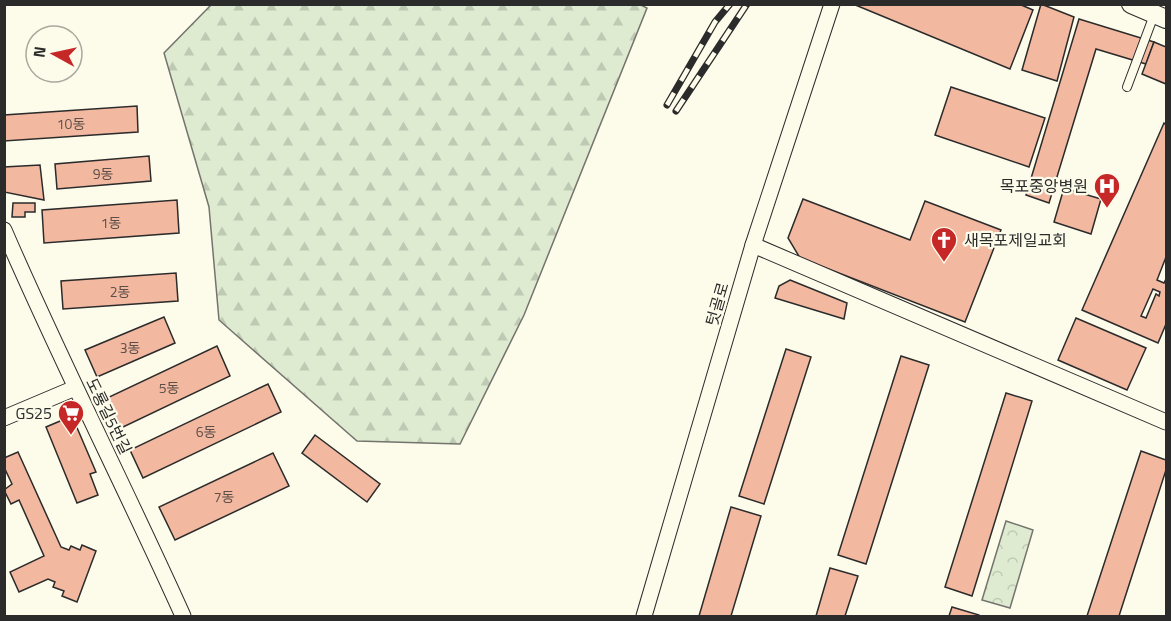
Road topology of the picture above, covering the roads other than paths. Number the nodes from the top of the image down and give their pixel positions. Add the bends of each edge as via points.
1 (832, 4) edge
2 (1131, 4) edge
3 (1160, 16) edge
4 (1128, 87) dead end
5 (4, 230) edge
6 (753, 245) junction
7 (75, 388) junction
8 (4, 418) edge
9 (1167, 422) edge
10 (183, 616) edge
11 (644, 616) edge

1 - 6 street, 텃골로
2 - 3 street
3 - 4 lane
5 - 7 street, 도룡길5번길
6 - 9 street
6 - 11 street, 텃골로
7 - 8 street
7 - 10 street, 도룡길5번길

